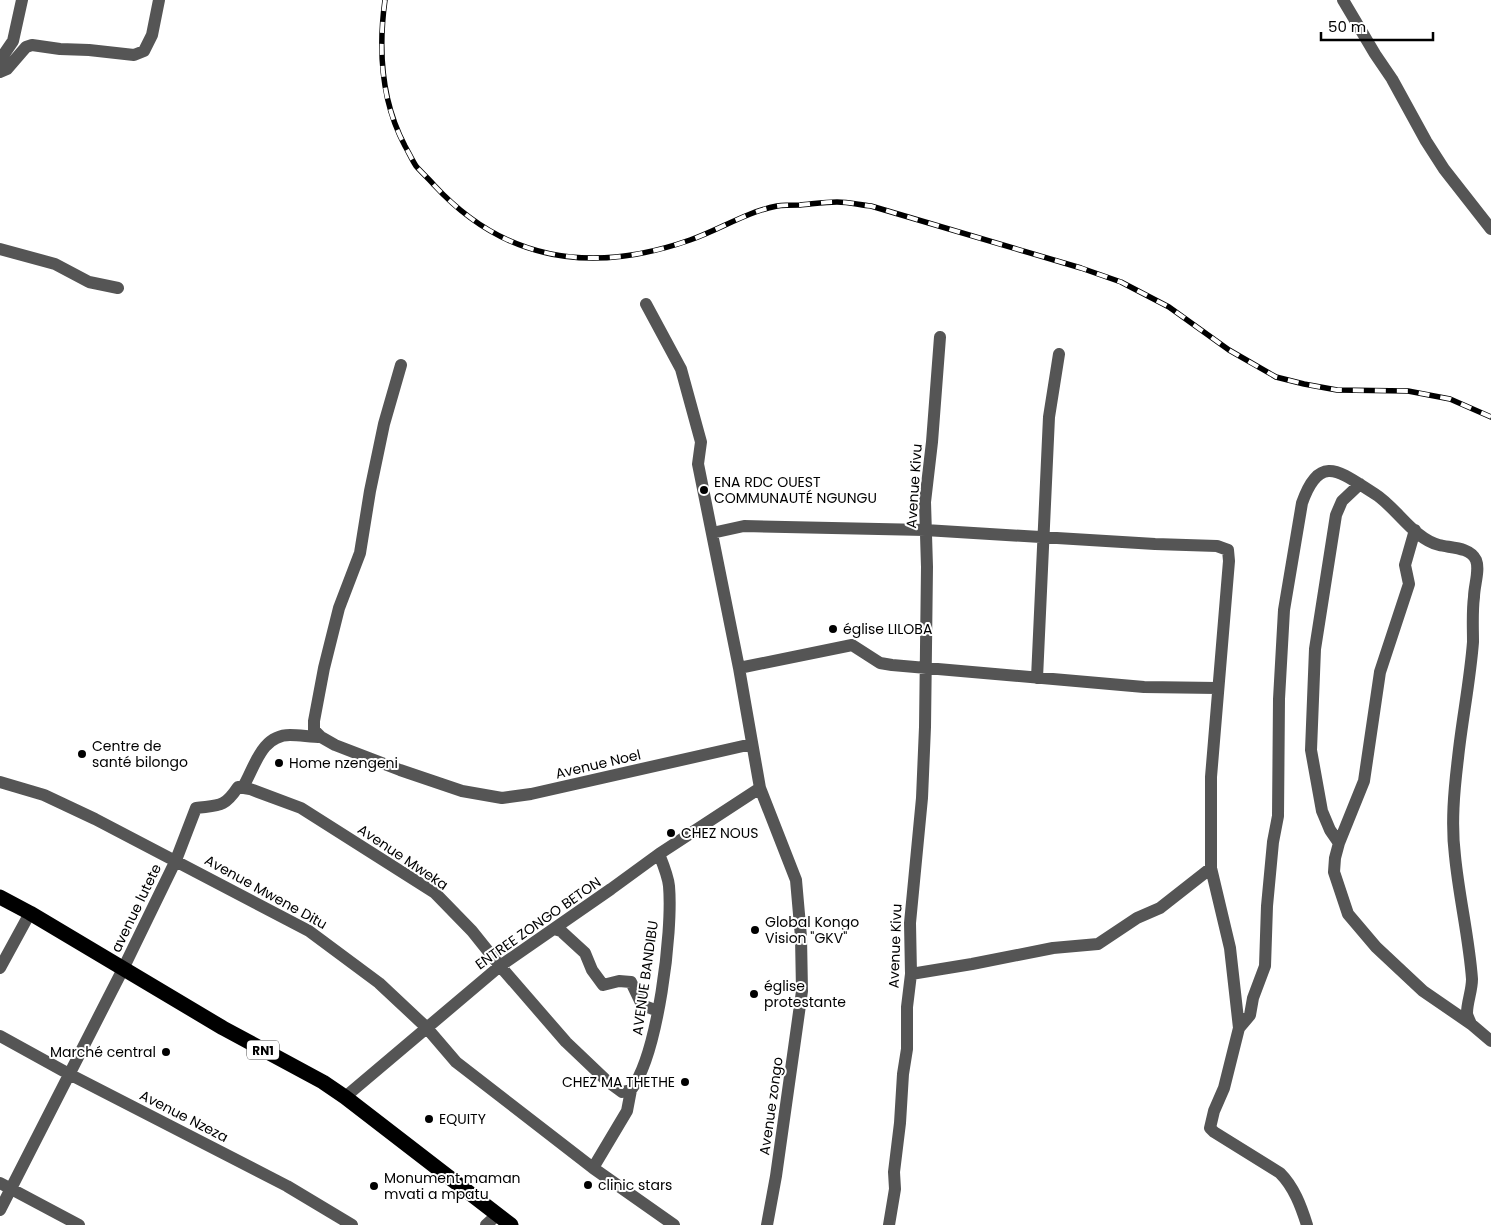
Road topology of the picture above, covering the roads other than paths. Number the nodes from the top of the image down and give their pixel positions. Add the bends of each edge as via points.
1 (22, 0) edge
2 (159, 0) edge
3 (1343, 0) edge
4 (0, 60) edge
5 (0, 72) edge
6 (1491, 229) edge
7 (0, 249) edge
8 (118, 288) dead end
9 (646, 304) dead end
10 (940, 337) dead end
11 (1059, 354) dead end
12 (401, 365) dead end
13 (1360, 484) junction
14 (926, 530) junction
15 (1415, 530) junction
16 (712, 533) junction
17 (1044, 536) junction
18 (925, 667) junction
19 (739, 668) junction
20 (1037, 678) junction
21 (1217, 688) junction
22 (321, 737) junction
23 (752, 744) junction
24 (0, 782) edge
25 (247, 788) junction
26 (760, 788) junction
27 (1339, 843) junction
28 (659, 854) junction
29 (176, 860) junction
30 (1211, 868) junction
31 (0, 897) edge
32 (30, 914) junction
33 (554, 929) junction
34 (500, 966) junction
35 (0, 968) edge
36 (123, 969) junction
37 (911, 974) junction
38 (658, 1011) junction
39 (1471, 1024) junction
40 (426, 1027) junction
41 (1239, 1028) junction
42 (0, 1036) edge
43 (1491, 1041) edge
44 (69, 1074) junction
45 (631, 1090) junction
46 (345, 1097) junction
47 (593, 1168) junction
48 (5, 1186) edge
49 (0, 1210) edge
50 (492, 1220) edge
51 (80, 1225) edge
52 (352, 1225) edge
53 (511, 1225) edge
54 (674, 1225) edge
55 (767, 1225) edge
56 (889, 1225) edge
57 (1307, 1225) edge

1 - 4 street via 13,41
2 - 5 street via 152,35 144,51 134,55 32,44
3 - 6 street via 1444,169
7 - 8 street via 55,264 89,282
9 - 16 street, Avenue zongo via 681,369 701,442 698,464
10 - 14 street, Avenue Kivu via 925,502
11 - 17 street via 1049,417
12 - 22 street via 384,424 360,553 339,608 322,675 314,721 314,730
13 - 15 street
13 - 27 street via 1342,502 1336,515 1313,674 1314,765 1322,811
13 - 41 street via 1338,472 1320,472 1307,489 1302,503 1284,610 1278,728 1278,816 1266,906 1265,966 1250,1015
14 - 16 street via 744,526
14 - 17 street
14 - 18 street, Avenue Kivu
15 - 27 street via 1405,565 1409,584 1380,672 1364,781
15 - 39 street via 1424,539 1469,552 1477,566 1453,819 1454,856 1472,981 1467,1013
16 - 19 street, Avenue zongo
17 - 20 street
17 - 21 street via 1217,546 1228,550
18 - 19 street via 880,663 852,645
18 - 20 street
18 - 37 street, Avenue Kivu via 922,798 910,923
19 - 23 street, Avenue zongo
20 - 21 street via 1144,687
21 - 30 street via 1211,777
22 - 23 street, Avenue Noel via 400,770 462,791 502,798
22 - 25 street via 289,735 276,738 257,757
23 - 26 street, Avenue zongo
24 - 29 street, Avenue Mwene Ditu via 44,795
25 - 29 street, avenue lutete via 238,787 222,805 196,808
25 - 34 street, Avenue Mweka via 301,808 435,893
26 - 28 street, ENTREE ZONGO BETON
26 - 55 street, Avenue zongo via 796,880 802,991
27 - 39 street via 1334,872 1348,914 1396,967 1423,991
28 - 33 street, ENTREE ZONGO BETON
28 - 38 street, AVENUE BANDIBU via 669,884 670,908
29 - 36 street, avenue lutete
29 - 40 street, Avenue Mwene Ditu via 310,931 379,983
30 - 37 street via 1160,908 1137,918 1098,944 1053,948
30 - 41 street via 1230,948
31 - 32 highway, RN1
32 - 35 street
32 - 36 highway, RN1
33 - 34 street, ENTREE ZONGO BETON
33 - 38 street via 561,931 585,953 603,985 631,982 642,1005
34 - 40 street, ENTREE ZONGO BETON
34 - 45 street, Avenue Mweka via 566,1042 618,1090
36 - 44 street, avenue lutete
36 - 46 highway, RN1
37 - 56 street, Avenue Kivu via 907,1049
38 - 45 street, AVENUE BANDIBU via 644,1067
39 - 43 street
40 - 46 street, ENTREE ZONGO BETON
40 - 47 street, Avenue Mwene Ditu via 456,1062
41 - 57 street via 1210,1128 1286,1179
42 - 44 street, Avenue Nzeza
44 - 48 street, avenue lutete
44 - 52 street, Avenue Nzeza via 287,1186
45 - 47 street, AVENUE BANDIBU via 627,1111
46 - 50 highway, RN1
47 - 54 street, Avenue Mwene Ditu
48 - 49 street, avenue lutete
48 - 51 street
50 - 53 highway, RN1

